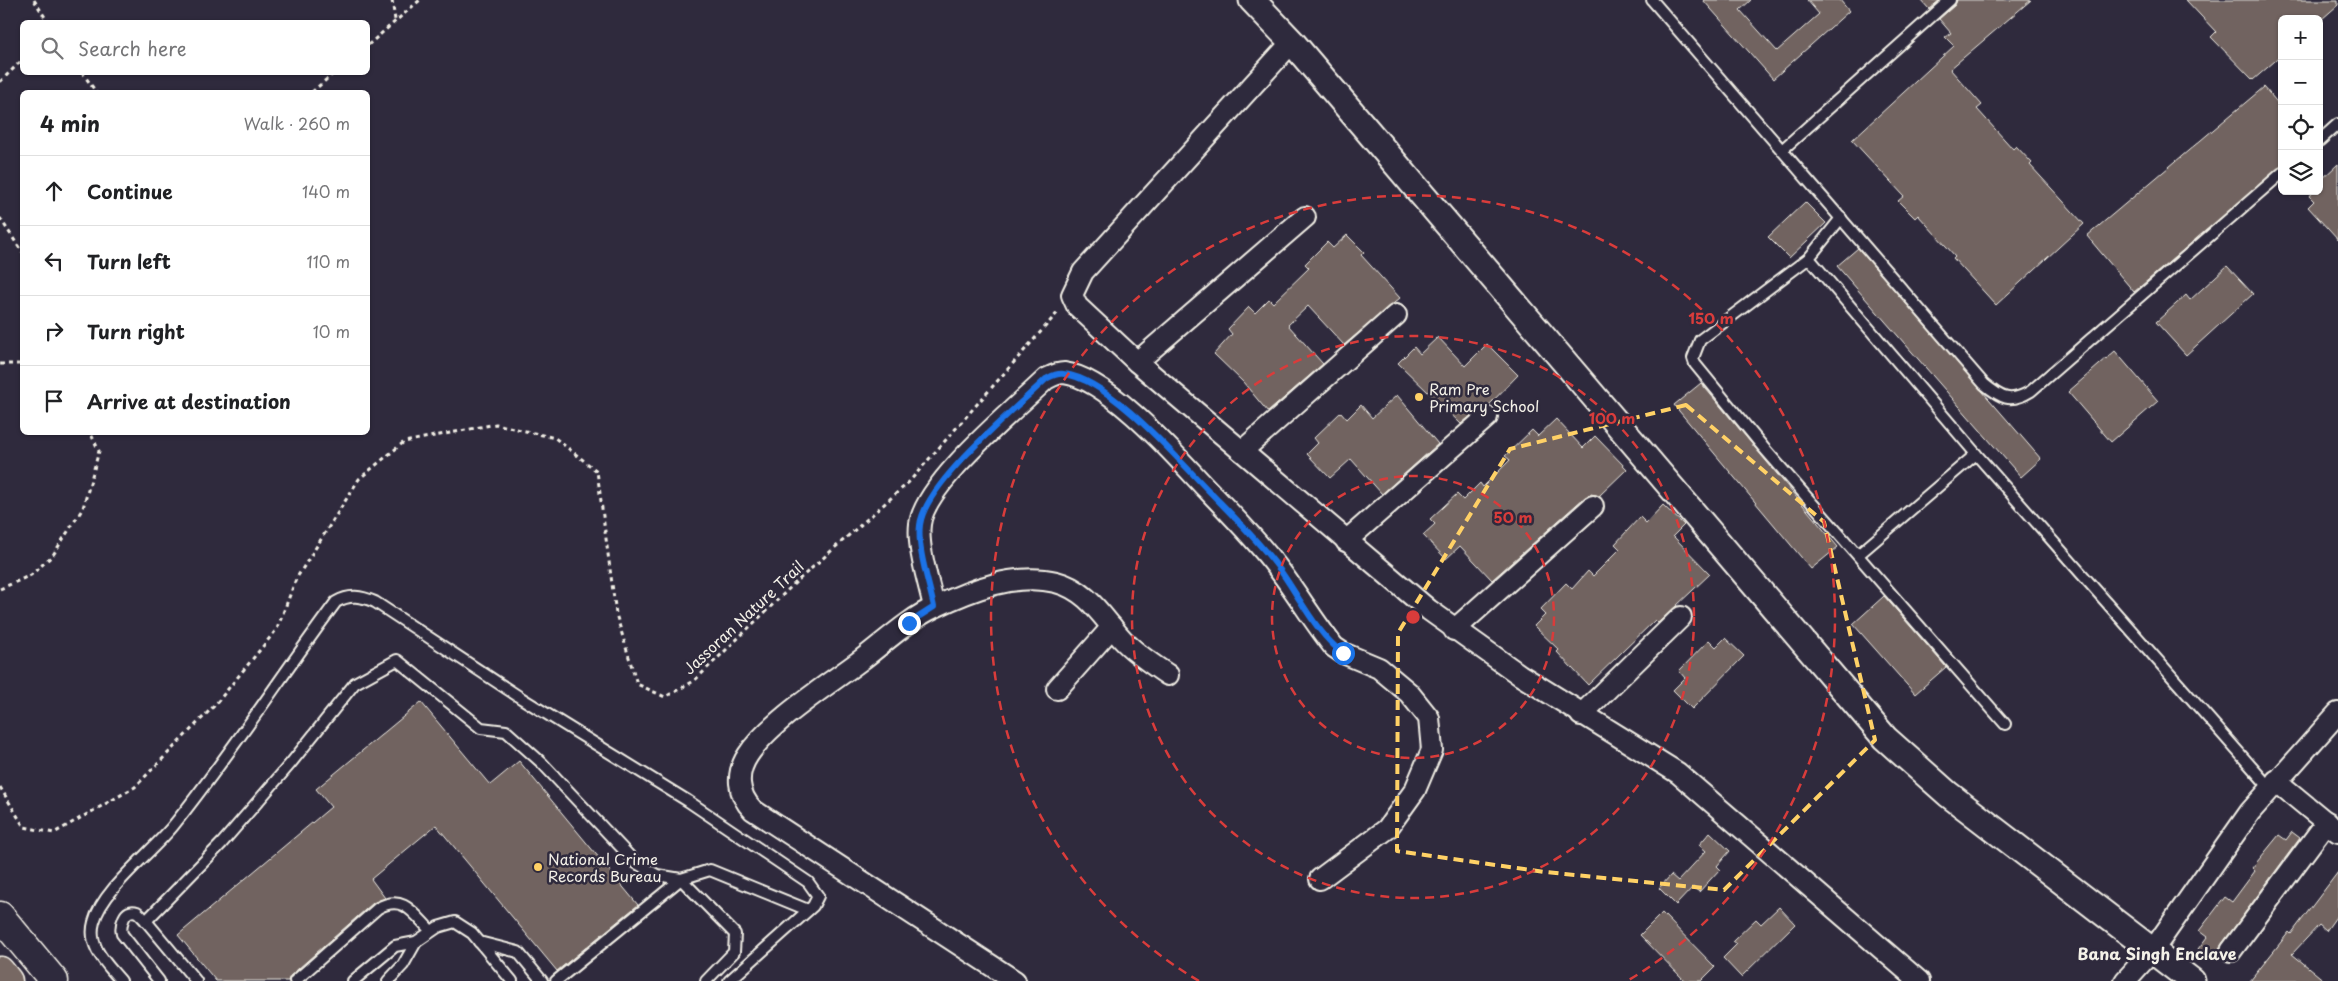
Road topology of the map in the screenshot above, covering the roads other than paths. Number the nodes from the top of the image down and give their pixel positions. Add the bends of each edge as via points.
1 (1252, 0) edge
2 (1652, 0) edge
3 (1950, 0) edge
4 (1292, 42) junction
5 (2338, 124) edge
6 (2323, 137) edge
7 (1782, 150) junction
8 (2278, 176) edge
9 (1305, 217) dead end
10 (1841, 218) junction
11 (1809, 258) junction
12 (1396, 315) dead end
13 (1138, 362) junction
14 (1487, 417) dead end
15 (1242, 451) junction
16 (1976, 454) junction
17 (1593, 506) dead end
18 (1346, 540) junction
19 (1858, 555) junction
20 (934, 607) junction
21 (1681, 617) dead end
22 (1112, 627) junction
23 (1454, 630) junction
24 (1168, 675) dead end
25 (1057, 689) dead end
26 (2338, 713) edge
27 (1581, 715) junction
28 (2005, 724) dead end
29 (2273, 784) junction
30 (2332, 827) edge
31 (681, 879) junction
32 (1320, 879) dead end
33 (808, 910) junction
34 (0, 916) edge
35 (146, 921) junction
36 (431, 931) junction
37 (416, 942) junction
38 (479, 942) junction
39 (2153, 950) junction
40 (2231, 951) dead end
41 (0, 971) edge
42 (8, 981) edge
43 (54, 981) edge
44 (121, 981) edge
45 (159, 981) edge
46 (196, 981) edge
47 (295, 981) edge
48 (353, 981) edge
49 (388, 981) edge
50 (512, 981) edge
51 (542, 981) edge
52 (556, 981) edge
53 (706, 981) edge
54 (729, 981) edge
55 (1015, 981) edge
56 (1919, 981) edge
57 (2125, 981) edge
58 (2192, 981) edge

1 - 4 street
2 - 7 lane
3 - 7 lane
4 - 13 street via 1084,272 1072,295 1085,317
4 - 39 street via 1885,738 1936,784
5 - 6 lane
7 - 10 lane
8 - 10 lane via 2019,398 2003,397 1984,384
9 - 13 street
10 - 11 lane
11 - 16 lane
11 - 19 lane via 1700,340 1693,358 1763,447
12 - 15 street
13 - 15 street
14 - 18 street
15 - 18 street
16 - 19 lane
16 - 29 lane
17 - 23 street
18 - 23 street
19 - 28 lane
20 - 22 street via 989,586 1030,579 1044,580 1077,590 1094,604
20 - 32 street via 920,526 922,514 955,466 1046,379 1059,373 1072,376 1113,399 1156,436 1252,536 1334,647 1379,668 1409,693 1429,718 1430,759 1404,807 1387,829
20 - 55 street via 769,731 742,767 739,779 741,793 753,810
21 - 27 street
22 - 24 street via 1142,657
22 - 25 street
23 - 27 street
26 - 29 street
27 - 56 street via 1695,786
29 - 30 street
29 - 39 street via 2224,846
30 - 40 street
31 - 33 lane via 710,870
31 - 35 lane via 657,875 636,863 542,763 506,731 481,728 397,660 354,683 222,843
31 - 52 lane
31 - 53 lane via 735,934 734,952
33 - 44 lane via 818,896 808,882 375,602 354,596 344,597 336,602 173,827 102,904 94,923 93,940
33 - 54 lane
34 - 43 main road
35 - 45 lane via 138,912 133,912 126,915 120,927
35 - 46 lane
36 - 37 lane
36 - 38 lane via 455,922
36 - 47 lane via 403,905 389,902
37 - 48 lane via 395,946
37 - 49 lane via 403,965
38 - 50 lane
38 - 51 lane via 518,952
39 - 57 street
39 - 58 street
41 - 42 highway

